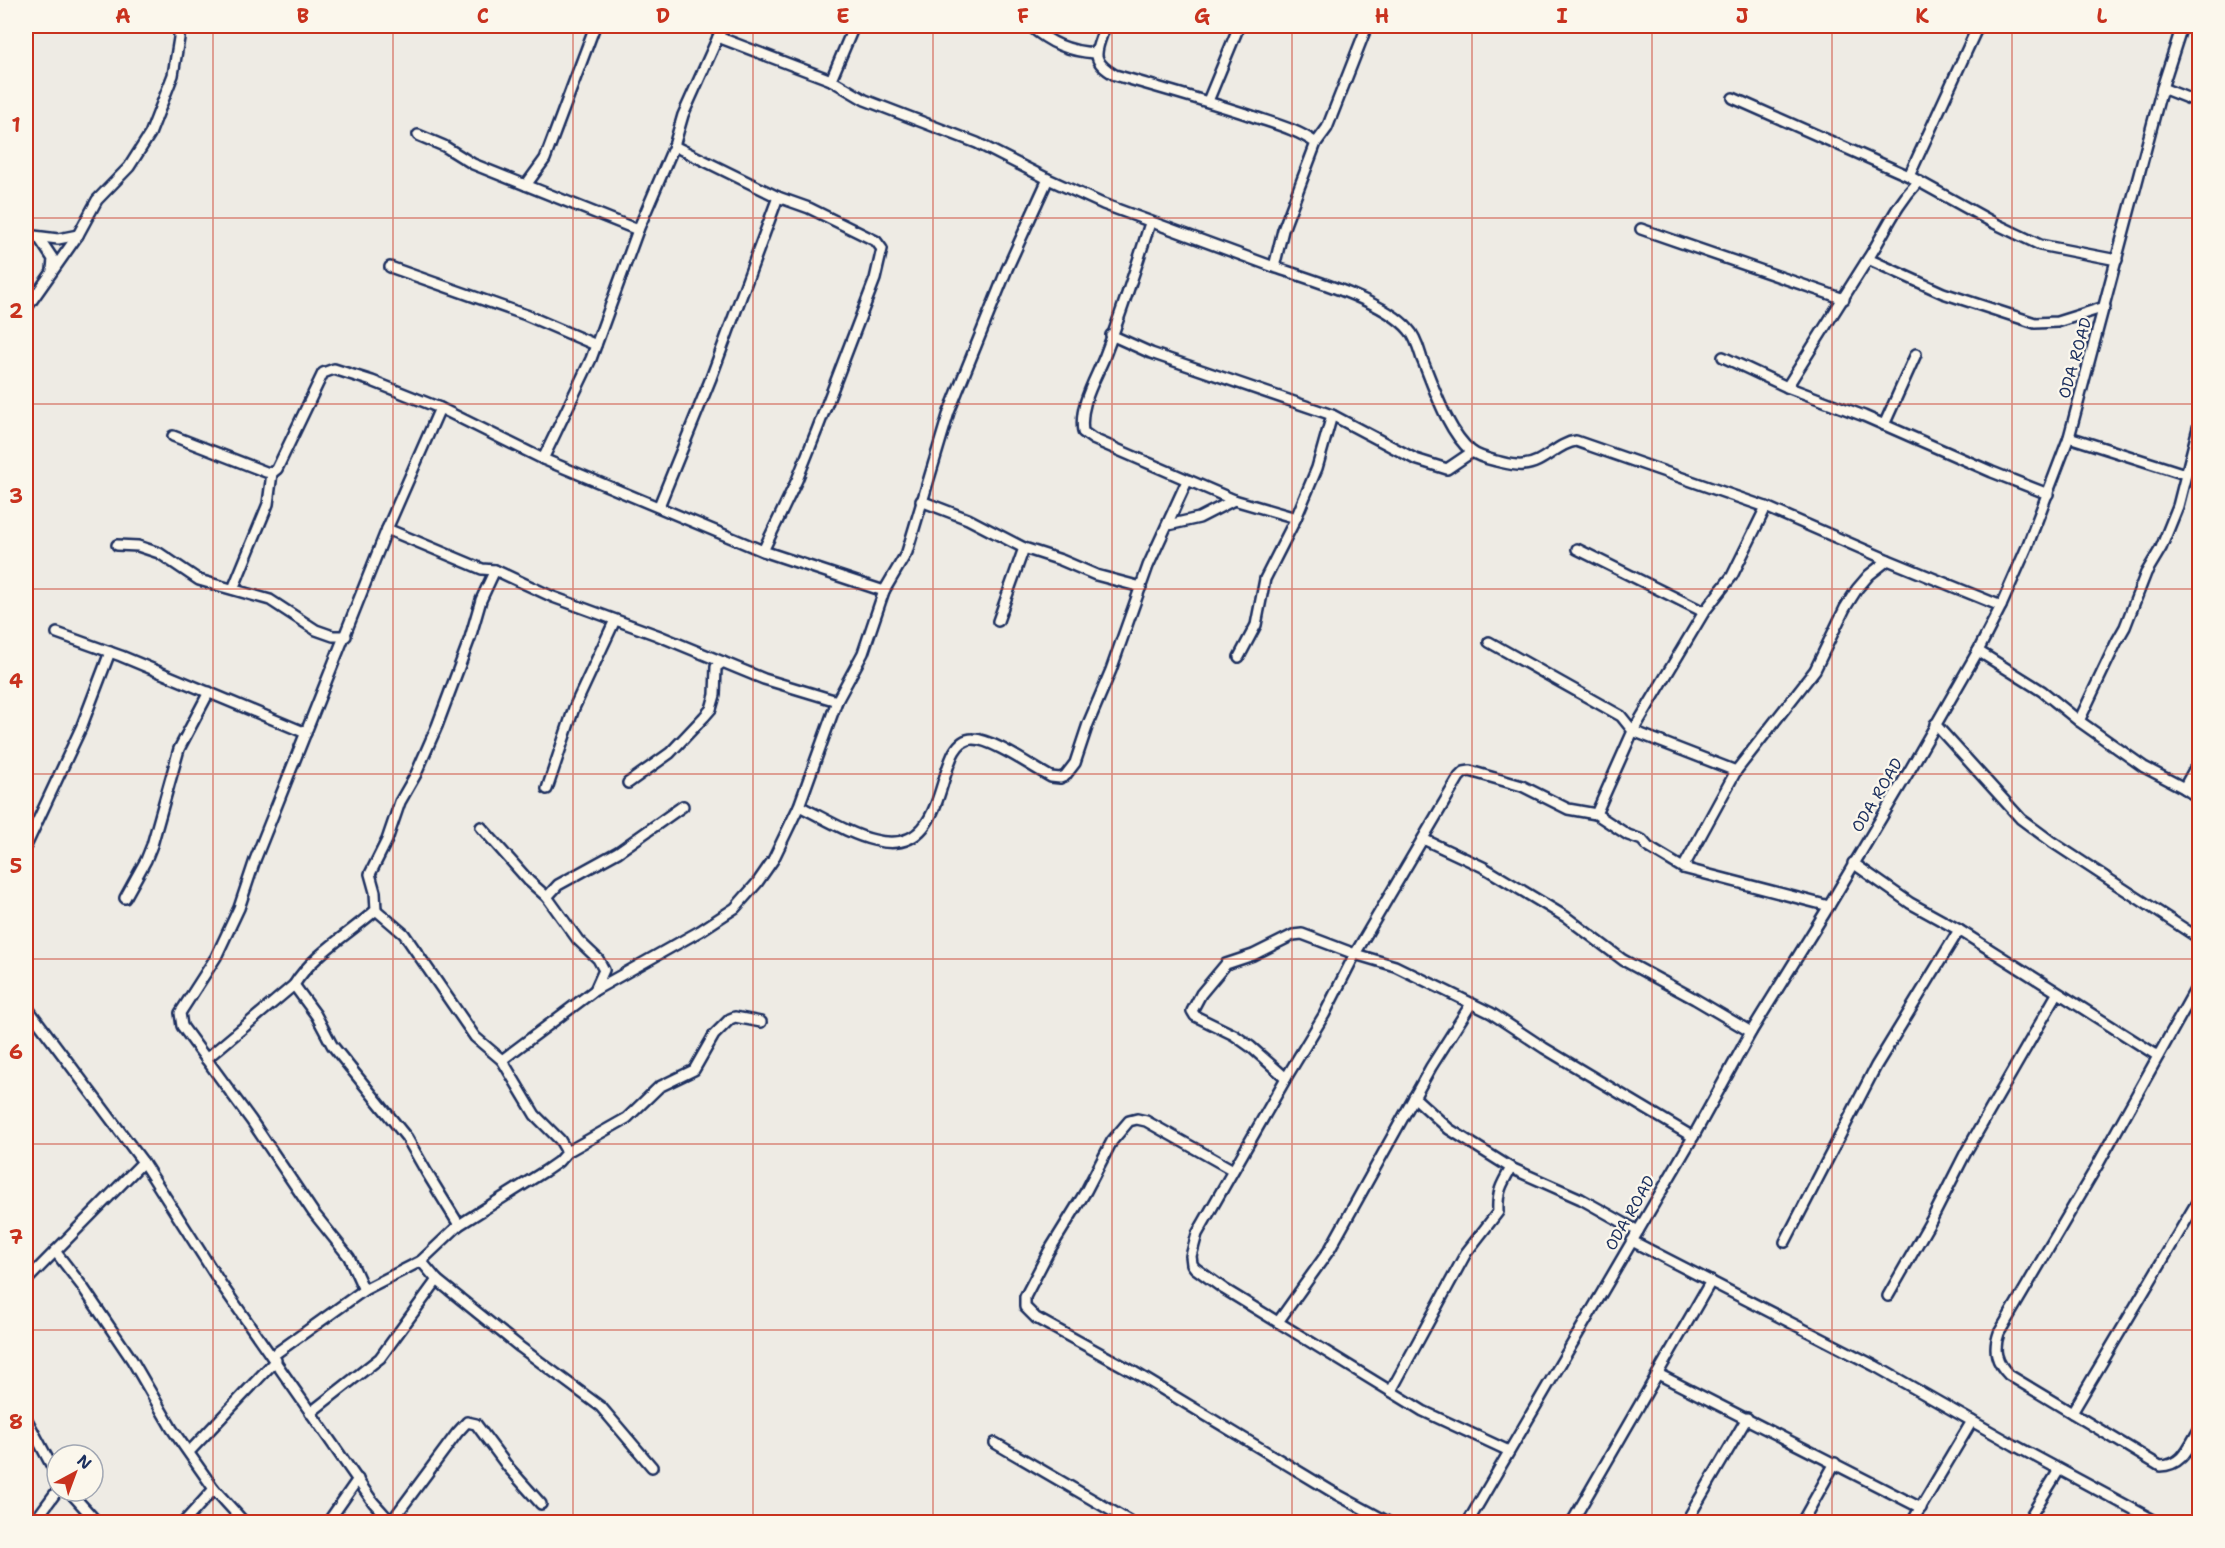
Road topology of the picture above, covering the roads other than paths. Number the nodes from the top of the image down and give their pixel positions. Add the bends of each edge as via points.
1 (179, 26) edge
2 (595, 26) edge
3 (723, 26) edge
4 (854, 26) edge
5 (1030, 26) edge
6 (1105, 26) edge
7 (1239, 26) edge
8 (1366, 26) edge
9 (1978, 26) edge
10 (2182, 26) edge
11 (718, 38) junction
12 (1095, 53) junction
13 (831, 80) junction
14 (2162, 88) junction
15 (1733, 98) dead end
16 (1208, 101) junction
17 (2199, 103) edge
18 (418, 135) dead end
19 (1316, 143) junction
20 (674, 146) junction
21 (534, 174) junction
22 (1909, 176) junction
23 (1048, 179) junction
24 (1918, 182) junction
25 (526, 185) junction
26 (541, 190) junction
27 (778, 197) junction
28 (1150, 223) junction
29 (1641, 229) dead end
30 (638, 230) junction
31 (26, 235) edge
32 (78, 236) junction
33 (39, 238) junction
34 (1868, 259) junction
35 (2117, 260) junction
36 (390, 267) dead end
37 (1274, 267) junction
38 (51, 272) junction
39 (1844, 299) junction
40 (2105, 307) junction
41 (26, 309) edge
42 (1111, 335) junction
43 (596, 345) junction
44 (1916, 354) dead end
45 (1723, 357) dead end
46 (1787, 387) junction
47 (440, 408) junction
48 (1332, 415) junction
49 (2199, 420) edge
50 (1884, 425) junction
51 (173, 436) dead end
52 (2069, 437) junction
53 (1472, 452) junction
54 (543, 459) junction
55 (272, 473) junction
56 (2185, 474) junction
57 (1188, 481) junction
58 (2048, 494) junction
59 (1234, 500) junction
60 (921, 501) junction
61 (659, 506) junction
62 (1766, 507) junction
63 (1296, 518) junction
64 (1168, 525) junction
65 (387, 529) junction
66 (117, 545) dead end
67 (1024, 548) junction
68 (1577, 549) dead end
69 (763, 551) junction
70 (1888, 561) junction
71 (495, 570) junction
72 (1141, 587) junction
73 (233, 589) junction
74 (884, 591) junction
75 (2001, 606) junction
76 (1704, 612) junction
77 (615, 620) junction
78 (998, 621) dead end
79 (57, 633) dead end
80 (346, 636) junction
81 (1489, 642) dead end
82 (1978, 651) junction
83 (110, 652) junction
84 (1239, 657) dead end
85 (723, 662) junction
86 (209, 692) junction
87 (837, 701) junction
88 (2079, 721) junction
89 (1935, 724) junction
90 (1633, 731) junction
91 (306, 733) junction
92 (2199, 759) edge
93 (1736, 771) junction
94 (628, 783) dead end
95 (2184, 788) junction
96 (547, 789) dead end
97 (2199, 799) edge
98 (683, 806) dead end
99 (799, 806) junction
100 (1596, 814) junction
101 (481, 827) dead end
102 (1423, 839) junction
103 (26, 846) edge
104 (1853, 863) junction
105 (1683, 868) junction
106 (547, 897) junction
107 (125, 898) dead end
108 (1829, 906) junction
109 (376, 910) junction
110 (1959, 930) junction
111 (2199, 939) edge
112 (1355, 954) junction
113 (2199, 981) edge
114 (294, 985) junction
115 (595, 990) junction
116 (2057, 994) junction
117 (1471, 1004) junction
118 (26, 1006) edge
119 (761, 1022) dead end
120 (1751, 1032) junction
121 (2158, 1056) junction
122 (206, 1059) junction
123 (502, 1060) junction
124 (1286, 1078) junction
125 (1414, 1097) junction
126 (1693, 1137) junction
127 (567, 1152) junction
128 (143, 1162) junction
129 (1511, 1168) junction
130 (1233, 1170) junction
131 (2199, 1197) edge
132 (459, 1224) junction
133 (1638, 1231) junction
134 (1632, 1240) junction
135 (1785, 1242) dead end
136 (55, 1251) junction
137 (421, 1261) junction
138 (437, 1280) junction
139 (26, 1281) edge
140 (1711, 1281) junction
141 (364, 1290) junction
142 (1888, 1296) dead end
143 (1278, 1322) junction
144 (274, 1358) junction
145 (1658, 1374) junction
146 (1391, 1392) junction
147 (310, 1413) junction
148 (2072, 1413) junction
149 (26, 1418) edge
150 (1747, 1418) junction
151 (1972, 1421) junction
152 (2199, 1428) edge
153 (995, 1443) dead end
154 (1509, 1451) junction
155 (189, 1452) junction
156 (45, 1454) edge
157 (1835, 1463) junction
158 (652, 1467) dead end
159 (2059, 1470) junction
160 (358, 1479) junction
161 (214, 1489) junction
162 (48, 1503) edge
163 (80, 1503) edge
164 (541, 1504) dead end
165 (1921, 1508) junction
166 (2138, 1518) edge
167 (34, 1522) edge
168 (97, 1522) edge
169 (184, 1522) edge
170 (243, 1522) edge
171 (328, 1522) edge
172 (391, 1522) edge
173 (1131, 1522) edge
174 (1388, 1522) edge
175 (1468, 1522) edge
176 (1572, 1522) edge
177 (1686, 1522) edge
178 (1802, 1522) edge
179 (1912, 1522) edge
180 (2027, 1522) edge
181 (2157, 1522) edge

1 - 32 street via 173,75 150,134 129,167 97,200
2 - 21 street via 545,159
3 - 11 street
4 - 13 street
5 - 12 street via 1061,47
6 - 12 street
7 - 16 street
8 - 19 street via 1327,128
9 - 22 street
10 - 14 street, ODA ROAD
11 - 13 street
11 - 20 street via 683,115
12 - 16 street via 1098,64 1115,75
13 - 23 street via 865,100 977,143
14 - 17 street
14 - 35 street, ODA ROAD
15 - 22 street
16 - 19 street via 1285,126
18 - 25 street via 473,164
19 - 37 street via 1283,230
20 - 27 street
20 - 30 street
21 - 25 street
21 - 26 street
22 - 24 street
23 - 28 street
23 - 60 street via 949,412
24 - 34 street via 1899,204
24 - 35 street via 2040,245
25 - 26 street
26 - 30 street
27 - 61 street
27 - 69 street via 876,241 882,249 875,279 817,430
28 - 37 street
28 - 42 street
29 - 39 street
30 - 43 street
31 - 33 street
32 - 33 street
32 - 38 street
33 - 38 street via 53,258
34 - 39 street
34 - 40 street via 1943,293 2035,323 2057,322
35 - 40 street, ODA ROAD
36 - 43 street via 526,315
37 - 53 street via 1398,318 1411,331 1457,436
38 - 41 street
39 - 46 street
40 - 52 street, ODA ROAD
42 - 48 street via 1151,353
42 - 57 street via 1083,408 1083,432
43 - 54 street
44 - 50 street
45 - 46 street
46 - 50 street
47 - 54 street
47 - 55 street via 329,369 323,373
47 - 65 street
48 - 53 street via 1415,459 1447,469
48 - 63 street via 1317,468
49 - 56 street
50 - 58 street
51 - 55 street
52 - 56 street
52 - 58 street, ODA ROAD
53 - 62 street via 1524,465 1576,441
54 - 61 street
55 - 73 street via 268,504
56 - 88 street via 2178,506 2161,548
57 - 59 street
57 - 64 street
58 - 75 street, ODA ROAD
59 - 63 street
59 - 64 street via 1199,518
60 - 67 street via 968,519
60 - 74 street via 907,552
61 - 69 street
62 - 70 street
62 - 76 street via 1732,576
63 - 84 street via 1265,579 1256,625
64 - 72 street
65 - 71 street
65 - 80 street
66 - 73 street via 159,553 193,577
67 - 72 street
67 - 78 street
68 - 76 street
69 - 74 street
70 - 75 street
70 - 93 street via 1869,574 1857,589 1815,670
71 - 77 street
71 - 109 street via 437,726 370,874
72 - 99 street via 1076,764 1065,776 1051,777 990,743 972,739 958,746 951,756 929,822 899,842 874,840
73 - 80 street via 274,602 316,630
74 - 87 street via 863,653
75 - 82 street, ODA ROAD
76 - 90 street
77 - 85 street
77 - 96 street via 574,708
79 - 83 street
80 - 91 street
81 - 90 street via 1621,716
82 - 88 street via 2042,691
82 - 89 street, ODA ROAD
83 - 86 street
83 - 103 street via 81,728
85 - 87 street
85 - 94 street via 716,667 711,709 670,753
86 - 91 street
86 - 107 street via 179,749 152,845
87 - 99 street
88 - 95 street
89 - 104 street, ODA ROAD
89 - 111 street via 2022,819
90 - 93 street
90 - 100 street
91 - 122 street via 239,908 216,957 180,1013 183,1026
92 - 95 street
93 - 105 street
95 - 97 street
98 - 106 street via 618,852 558,885
99 - 115 street via 773,860 735,908
100 - 102 street via 1568,809 1522,786 1470,771 1459,777
100 - 105 street
101 - 106 street
102 - 112 street
102 - 120 street via 1492,872 1566,917 1623,960
104 - 108 street, ODA ROAD
104 - 110 street via 1910,903
105 - 108 street
106 - 115 street via 578,940 602,964 604,970
108 - 120 street, ODA ROAD
109 - 114 street via 301,974
109 - 123 street via 404,934 475,1037
110 - 116 street
110 - 135 street via 1876,1066
112 - 117 street via 1395,966
112 - 124 street
112 - 124 street via 1302,934 1293,936 1226,964 1197,1000 1191,1011 1195,1016 1234,1035
113 - 121 street
114 - 122 street
114 - 132 street via 332,1045 407,1138
115 - 123 street
116 - 121 street
116 - 142 street
117 - 125 street
117 - 126 street
118 - 128 street
119 - 127 street via 730,1019 714,1035 694,1070 658,1087 627,1118
120 - 126 street, ODA ROAD
121 - 148 street via 1996,1341 1997,1360 2009,1375
122 - 141 street via 349,1257
123 - 127 street via 535,1115
124 - 130 street
125 - 129 street via 1449,1129
125 - 143 street via 1330,1249
126 - 133 street, ODA ROAD
127 - 132 street via 545,1171
128 - 136 street
128 - 144 street
129 - 133 street via 1581,1199
129 - 146 street via 1497,1196 1498,1212 1466,1253
130 - 143 street via 1197,1234 1192,1264
130 - 174 street via 1146,1121 1129,1121 1112,1141 1049,1251 1025,1296 1025,1307 1036,1318
131 - 148 street
132 - 137 street
133 - 134 street, ODA ROAD
134 - 140 street
134 - 154 street, ODA ROAD
136 - 139 street
136 - 155 street via 119,1341
137 - 138 street
137 - 141 street
138 - 147 street via 380,1358
138 - 158 street via 606,1412
140 - 145 street
140 - 151 street
141 - 144 street
143 - 146 street
144 - 147 street
144 - 155 street
145 - 150 street
145 - 176 street
146 - 154 street
147 - 160 street
148 - 152 street via 2160,1466 2172,1466 2181,1459
149 - 156 street
150 - 157 street
150 - 177 street
151 - 159 street
151 - 165 street
153 - 173 street
154 - 175 street, ODA ROAD
155 - 161 street
157 - 165 street
157 - 178 street
159 - 166 street
159 - 180 street
160 - 171 street
160 - 172 street
161 - 169 street
161 - 170 street
162 - 167 street
163 - 168 street
164 - 172 street via 476,1424 467,1422
165 - 179 street
166 - 181 street

